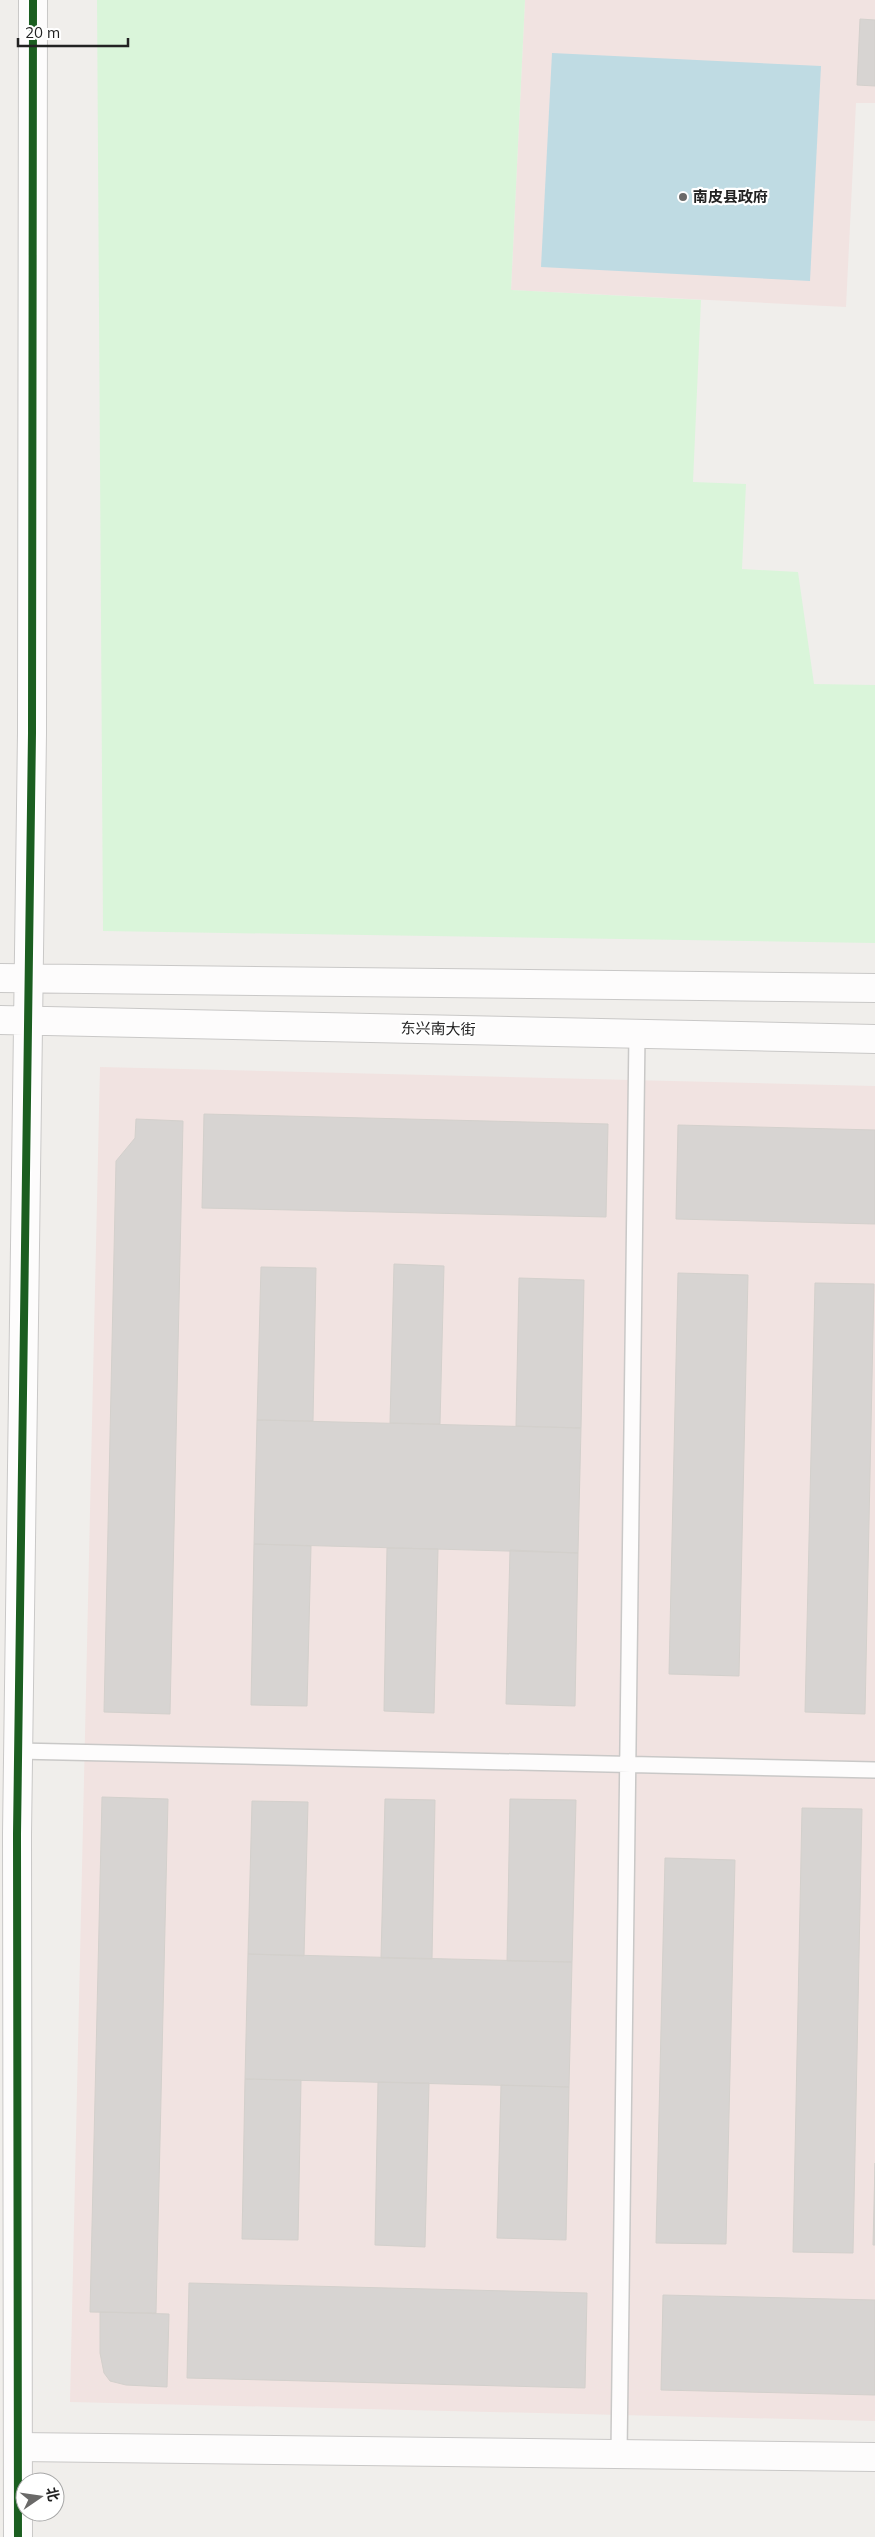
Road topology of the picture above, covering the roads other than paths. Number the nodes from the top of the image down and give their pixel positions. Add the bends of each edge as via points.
1 (33, 0) edge
2 (0, 978) edge
3 (29, 978) junction
4 (875, 988) edge
5 (0, 1020) edge
6 (28, 1020) junction
7 (637, 1034) junction
8 (875, 1039) edge
9 (18, 1751) junction
10 (628, 1765) junction
11 (875, 1770) edge
12 (18, 2447) junction
13 (620, 2454) junction
14 (875, 2457) edge
15 (18, 2537) edge

1 - 3 street
2 - 3 street
3 - 4 street
3 - 6 street
5 - 6 street, 东兴南大街
6 - 7 street, 东兴南大街
6 - 9 street
7 - 8 street, 东兴南大街
7 - 10 lane
9 - 10 lane
9 - 12 street
10 - 11 lane
10 - 13 lane
12 - 13 street
12 - 15 street
13 - 14 street

